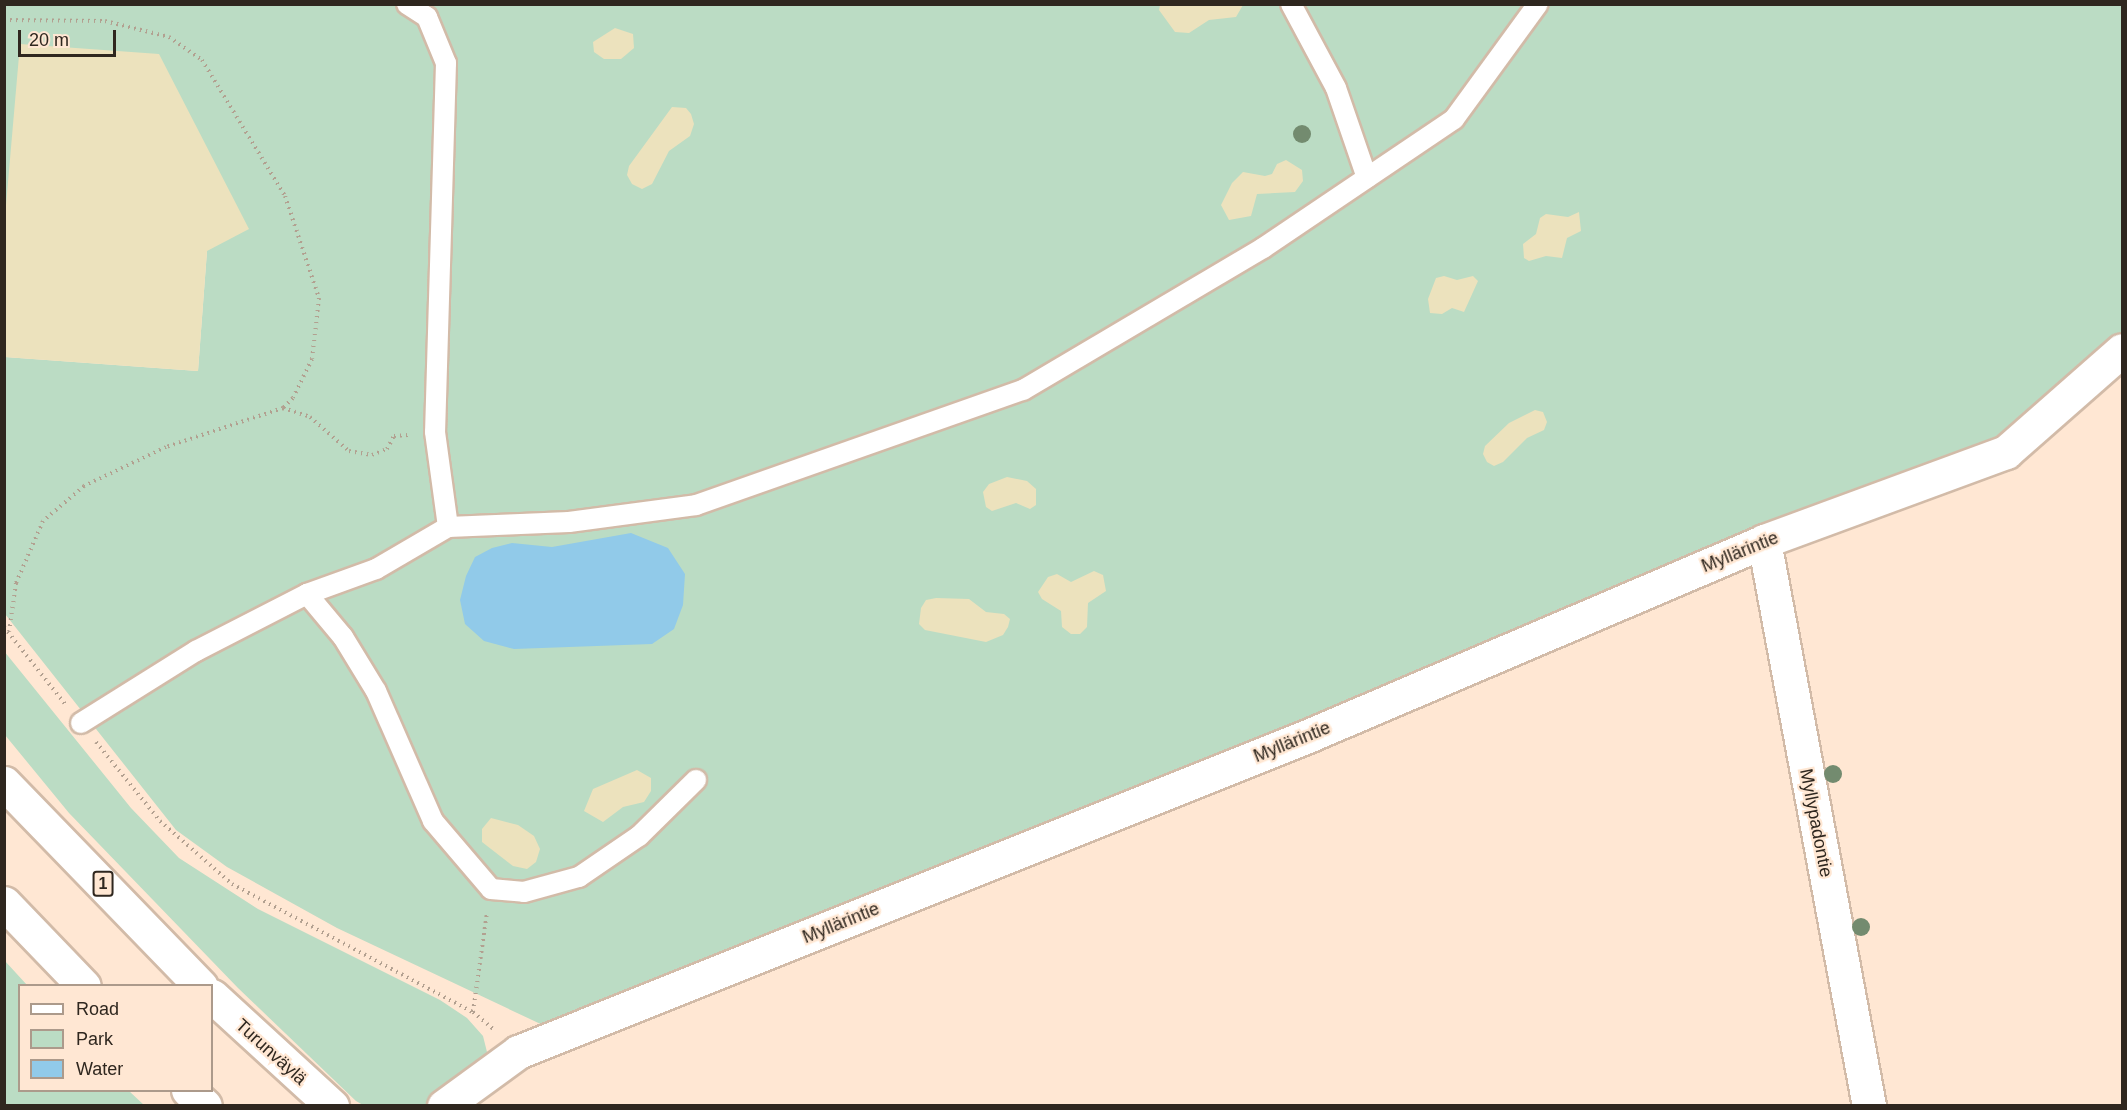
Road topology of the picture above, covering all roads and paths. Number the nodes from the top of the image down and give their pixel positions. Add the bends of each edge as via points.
1 (406, 4) edge
2 (1291, 4) edge
3 (1538, 4) edge
4 (4, 20) edge
5 (1367, 178) junction
6 (2122, 350) edge
7 (283, 408) junction
8 (394, 436) dead end
9 (448, 527) junction
10 (1764, 541) junction
11 (307, 594) junction
12 (4, 627) edge
13 (9, 632) junction
14 (81, 723) junction
15 (696, 780) dead end
16 (4, 783) edge
17 (491, 889) junction
18 (4, 903) edge
19 (82, 984) edge
20 (199, 984) edge
21 (213, 997) edge
22 (473, 1012) junction
23 (518, 1052) junction
24 (190, 1092) edge
25 (205, 1106) edge
26 (332, 1106) edge
27 (444, 1106) edge
28 (1869, 1106) edge

1 - 9 lane via 427,17 446,63 435,432
2 - 5 lane via 1336,88
3 - 5 lane via 1454,119
4 - 7 path via 105,21 169,37 202,60 285,196 319,298 312,359 293,398
5 - 9 lane via 1263,248 1023,390 696,506 569,522
6 - 10 main road, Myllärintie via 2006,452
7 - 8 path via 310,417 349,451 372,455 387,449
7 - 13 path via 166,447 84,486 43,521 16,583
9 - 11 lane via 376,569
10 - 23 main road, Myllärintie via 1310,735
10 - 28 main road, Myllypadontie
11 - 14 lane via 196,651
11 - 17 lane via 343,637 376,691 433,821
12 - 13 path
13 - 14 path
14 - 22 path via 160,821 232,884
15 - 17 lane via 639,836 579,877 524,892
16 - 20 main road, 1
17 - 22 path
18 - 19 main road
21 - 26 main road, Turunväylä
22 - 23 path
23 - 27 main road, Myllärintie
24 - 25 main road

